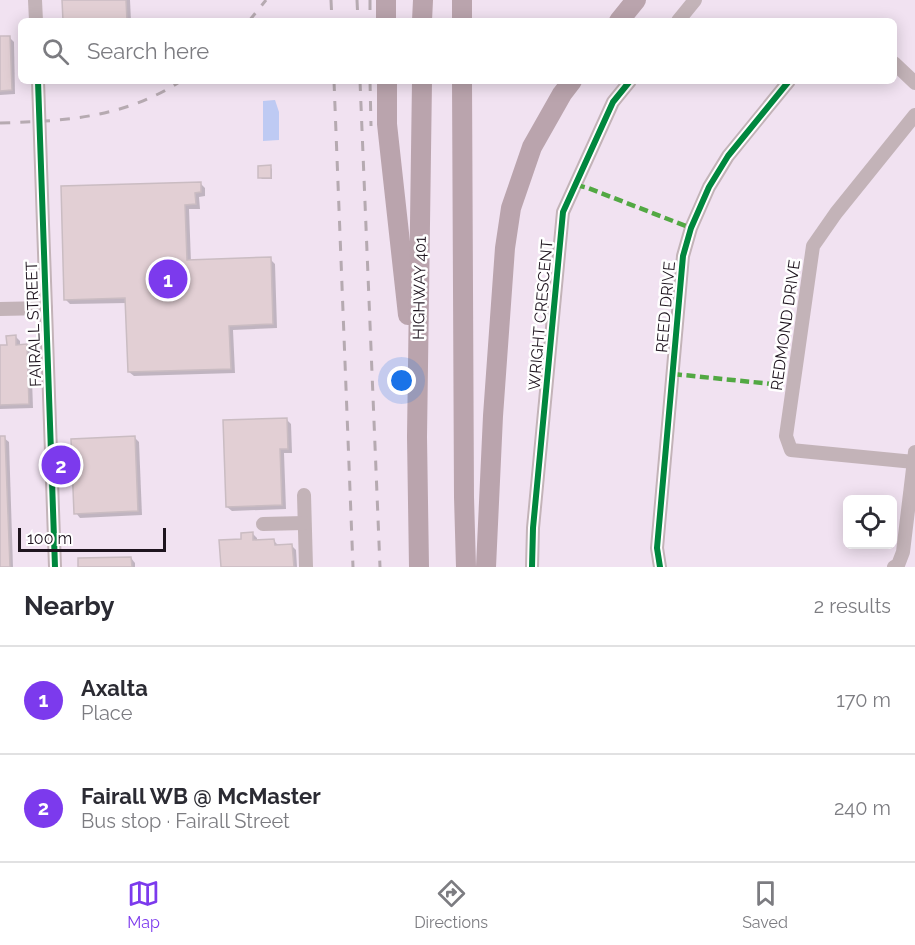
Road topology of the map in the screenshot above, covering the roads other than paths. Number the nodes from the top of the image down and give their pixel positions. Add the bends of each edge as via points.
1 (35, 0) edge
2 (386, 0) edge
3 (423, 0) edge
4 (462, 0) edge
5 (636, 0) edge
6 (695, 0) edge
7 (36, 18) edge
8 (386, 18) edge
9 (422, 18) edge
10 (462, 18) edge
11 (621, 18) edge
12 (680, 18) edge
13 (897, 66) edge
14 (915, 83) edge
15 (38, 84) edge
16 (387, 84) edge
17 (422, 84) edge
18 (462, 84) edge
19 (570, 84) edge
20 (628, 84) edge
21 (787, 84) edge
22 (915, 114) edge
23 (46, 308) junction
24 (0, 309) edge
25 (417, 437) junction
26 (914, 457) edge
27 (304, 495) dead end
28 (304, 523) junction
29 (264, 524) dead end
30 (55, 567) edge
31 (306, 567) edge
32 (419, 567) edge
33 (466, 567) edge
34 (486, 567) edge
35 (532, 567) edge
36 (660, 567) edge
37 (894, 567) edge

1 - 7 street
2 - 8 highway
3 - 9 highway
4 - 10 highway
5 - 11 highway
6 - 12 street
13 - 14 street
15 - 23 street, FAIRALL STREET
16 - 25 highway via 387,124
17 - 25 highway, HIGHWAY 401
18 - 33 highway
19 - 34 highway via 532,147 511,208 504,248
20 - 35 street, WRIGHT CRESCENT via 613,102 563,212
21 - 36 street, REED DRIVE via 728,156 690,228 677,317 657,548
22 - 26 street, REDMOND DRIVE via 813,246 786,436 791,450
23 - 24 street
23 - 30 street, FAIRALL STREET
25 - 32 highway, HIGHWAY 401
26 - 37 street via 903,552
27 - 28 street
28 - 29 street
28 - 31 street

